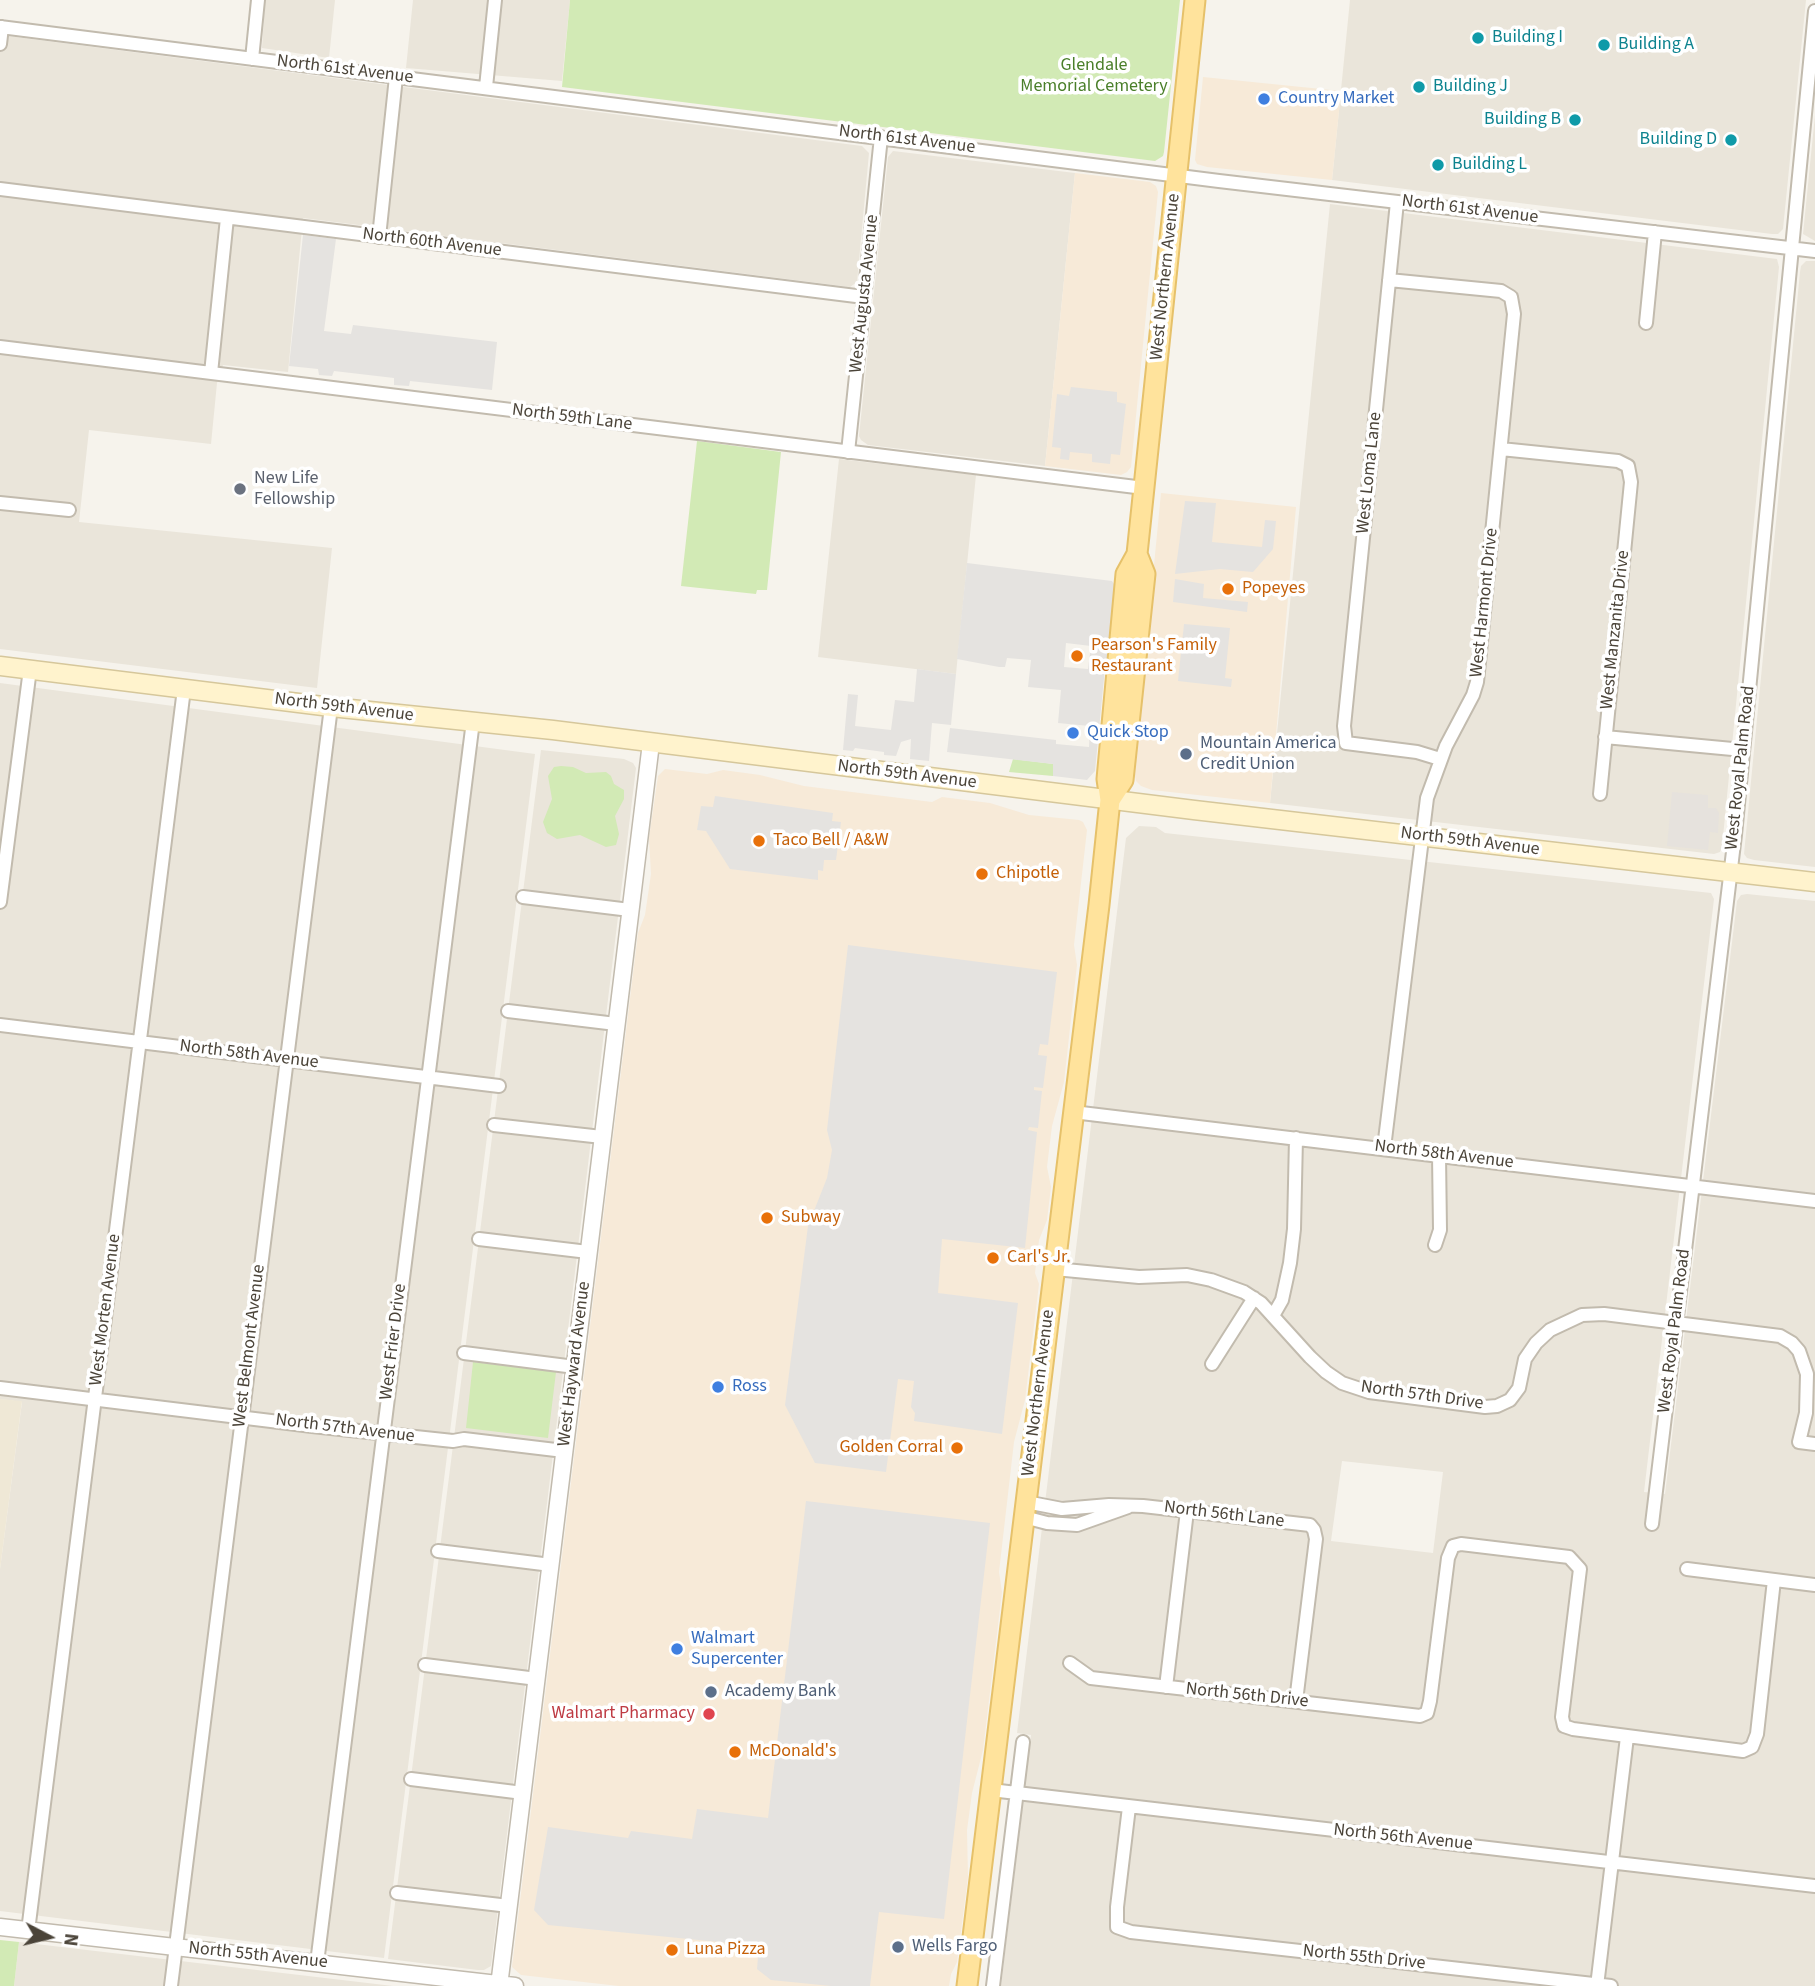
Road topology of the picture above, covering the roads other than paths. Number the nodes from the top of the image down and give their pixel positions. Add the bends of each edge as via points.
1 (258, 0) edge
2 (495, 0) edge
3 (1195, 0) edge
4 (1815, 10) edge
5 (1, 27) edge
6 (0, 44) edge
7 (252, 59) junction
8 (396, 77) junction
9 (486, 88) junction
10 (1811, 93) edge
11 (881, 137) junction
12 (1177, 175) junction
13 (0, 189) edge
14 (1397, 202) junction
15 (227, 218) junction
16 (1655, 232) junction
17 (379, 237) junction
18 (1792, 248) junction
19 (1815, 251) edge
20 (1389, 280) junction
21 (864, 296) junction
22 (1646, 323) dead end
23 (0, 347) edge
24 (211, 373) junction
25 (1501, 449) junction
26 (848, 452) junction
27 (1144, 488) junction
28 (0, 503) edge
29 (69, 510) dead end
30 (0, 666) edge
31 (30, 669) junction
32 (184, 689) junction
33 (331, 707) junction
34 (473, 721) junction
35 (1605, 737) junction
36 (651, 743) junction
37 (1743, 750) junction
38 (1440, 759) junction
39 (1600, 794) dead end
40 (1110, 800) junction
41 (1422, 836) junction
42 (1730, 872) junction
43 (1815, 882) edge
44 (523, 897) dead end
45 (0, 902) edge
46 (630, 910) junction
47 (508, 1011) dead end
48 (616, 1024) junction
49 (0, 1025) edge
50 (140, 1042) junction
51 (287, 1060) junction
52 (428, 1078) junction
53 (499, 1086) dead end
54 (1073, 1112) junction
55 (494, 1125) dead end
56 (602, 1138) junction
57 (1296, 1138) junction
58 (1384, 1148) junction
59 (1439, 1155) junction
60 (1693, 1185) junction
61 (1815, 1201) edge
62 (479, 1239) dead end
63 (1435, 1245) dead end
64 (588, 1252) junction
65 (1055, 1269) junction
66 (1254, 1298) junction
67 (1274, 1314) junction
68 (1675, 1323) junction
69 (464, 1353) dead end
70 (1212, 1364) dead end
71 (575, 1367) junction
72 (0, 1388) edge
73 (94, 1399) junction
74 (241, 1416) junction
75 (383, 1433) junction
76 (1815, 1444) edge
77 (564, 1451) junction
78 (1025, 1509) junction
79 (1187, 1511) junction
80 (1653, 1524) dead end
81 (439, 1551) dead end
82 (551, 1565) junction
83 (1687, 1569) dead end
84 (1774, 1580) junction
85 (1815, 1585) edge
86 (1070, 1663) dead end
87 (425, 1665) dead end
88 (537, 1679) junction
89 (1166, 1686) junction
90 (1296, 1701) junction
91 (1627, 1737) junction
92 (1023, 1742) dead end
93 (411, 1779) dead end
94 (991, 1790) junction
95 (523, 1793) junction
96 (1016, 1793) junction
97 (1129, 1807) junction
98 (1612, 1861) junction
99 (1815, 1886) edge
100 (397, 1893) dead end
101 (509, 1906) junction
102 (0, 1927) edge
103 (28, 1931) junction
104 (175, 1947) junction
105 (317, 1963) junction
106 (505, 1985) edge
107 (1597, 1985) edge
108 (171, 1986) edge
109 (967, 1986) edge
110 (993, 1986) edge
111 (1611, 1986) edge

1 - 7 street
2 - 9 street
3 - 12 main road, West Northern Avenue
4 - 10 street, West Royal Palm Road
5 - 6 street
5 - 7 street, North 61st Avenue
7 - 8 street, North 61st Avenue
8 - 9 street, North 61st Avenue
8 - 17 street
9 - 11 street, North 61st Avenue
10 - 18 street, West Royal Palm Road
11 - 12 street, North 61st Avenue
11 - 21 street, West Augusta Avenue
12 - 14 street, North 61st Avenue
12 - 27 main road, West Northern Avenue
13 - 15 street, North 60th Avenue
14 - 16 street, North 61st Avenue
14 - 20 street, West Loma Lane
15 - 17 street, North 60th Avenue
15 - 24 street
16 - 18 street, North 61st Avenue
16 - 22 street
17 - 21 street, North 60th Avenue
18 - 19 street, North 61st Avenue
18 - 37 street, West Royal Palm Road
20 - 25 street, West Harmont Drive via 1502,291 1511,297 1514,314
20 - 38 street, West Loma Lane via 1343,726 1346,744
21 - 26 street, West Augusta Avenue
23 - 24 street, North 59th Lane
24 - 26 street, North 59th Lane
25 - 35 street, West Manzanita Drive via 1618,461 1628,466 1631,482
25 - 38 street, West Harmont Drive via 1478,682
26 - 27 street, North 59th Lane
27 - 40 main road, West Northern Avenue via 1137,554 1126,574 1107,779
28 - 29 street
30 - 31 main road, North 59th Avenue
31 - 32 main road, North 59th Avenue
31 - 45 street
32 - 33 main road, North 59th Avenue
32 - 50 street, West Morten Avenue
33 - 34 main road, North 59th Avenue
33 - 51 street, West Belmont Avenue
34 - 36 main road, North 59th Avenue
34 - 52 street, West Frier Drive
35 - 37 street
35 - 39 street, West Manzanita Drive
36 - 40 main road, North 59th Avenue
36 - 46 street, West Hayward Avenue
37 - 42 street, West Royal Palm Road
38 - 41 street, West Harmont Drive via 1427,798
40 - 41 main road, North 59th Avenue
40 - 54 main road, West Northern Avenue
41 - 42 main road, North 59th Avenue
41 - 58 street, West Harmont Drive
42 - 43 main road, North 59th Avenue
42 - 60 street, West Royal Palm Road
44 - 46 street
46 - 48 street, West Hayward Avenue
47 - 48 street
48 - 56 street, West Hayward Avenue
49 - 50 street, North 58th Avenue
50 - 51 street, North 58th Avenue
50 - 73 street, West Morten Avenue
51 - 52 street, North 58th Avenue
51 - 74 street, West Belmont Avenue
52 - 53 street, North 58th Avenue
52 - 75 street, West Frier Drive
54 - 57 street, North 58th Avenue
54 - 65 main road, West Northern Avenue
55 - 56 street
56 - 64 street, West Hayward Avenue
57 - 58 street, North 58th Avenue
57 - 67 street via 1290,1263
58 - 59 street, North 58th Avenue
59 - 60 street, North 58th Avenue
59 - 63 street via 1440,1230
60 - 61 street, North 58th Avenue
60 - 68 street, West Royal Palm Road
62 - 64 street
64 - 71 street, West Hayward Avenue
65 - 66 street, North 57th Drive via 1139,1277 1187,1275
65 - 78 main road, West Northern Avenue
66 - 67 street, North 57th Drive
66 - 70 street
67 - 68 street, North 57th Drive via 1310,1357 1342,1382 1369,1392 1485,1407 1510,1400 1536,1343 1567,1320 1592,1314
68 - 76 street, North 57th Drive via 1780,1336 1792,1343 1807,1374 1806,1413 1799,1442
68 - 80 street, West Royal Palm Road
69 - 71 street
71 - 77 street, West Hayward Avenue
72 - 73 street, North 57th Avenue
73 - 74 street, North 57th Avenue
73 - 103 street, West Morten Avenue
74 - 75 street, North 57th Avenue
74 - 104 street, West Belmont Avenue
75 - 77 street, North 57th Avenue
75 - 105 street, West Frier Drive
77 - 82 street, West Hayward Avenue
78 - 79 street, North 56th Lane via 1047,1523 1077,1525 1131,1505
78 - 94 main road, West Northern Avenue
79 - 89 street
79 - 90 street, North 56th Lane via 1310,1525 1314,1530
81 - 82 street
82 - 88 street, West Hayward Avenue
83 - 84 street
84 - 85 street
84 - 91 street via 1752,1747 1743,1751
86 - 89 street, North 56th Drive via 1091,1678
87 - 88 street
88 - 95 street, West Hayward Avenue
89 - 90 street, North 56th Drive
90 - 91 street, North 56th Drive via 1420,1716 1427,1713 1448,1558 1453,1546 1461,1544 1569,1557 1576,1562 1580,1569 1564,1726
91 - 98 street
92 - 96 street
93 - 95 street
94 - 96 street, North 56th Avenue
94 - 109 main road, West Northern Avenue
95 - 101 street, West Hayward Avenue
96 - 97 street, North 56th Avenue
96 - 110 street
97 - 98 street, North 56th Avenue
97 - 107 street, North 55th Drive via 1117,1927
98 - 99 street, North 56th Avenue
98 - 107 street
100 - 101 street
101 - 106 street, West Hayward Avenue
102 - 103 street, North 55th Avenue
103 - 104 street, North 55th Avenue
104 - 105 street, North 55th Avenue
104 - 108 street, West Belmont Avenue
105 - 106 street, North 55th Avenue
107 - 111 street, North 55th Drive

